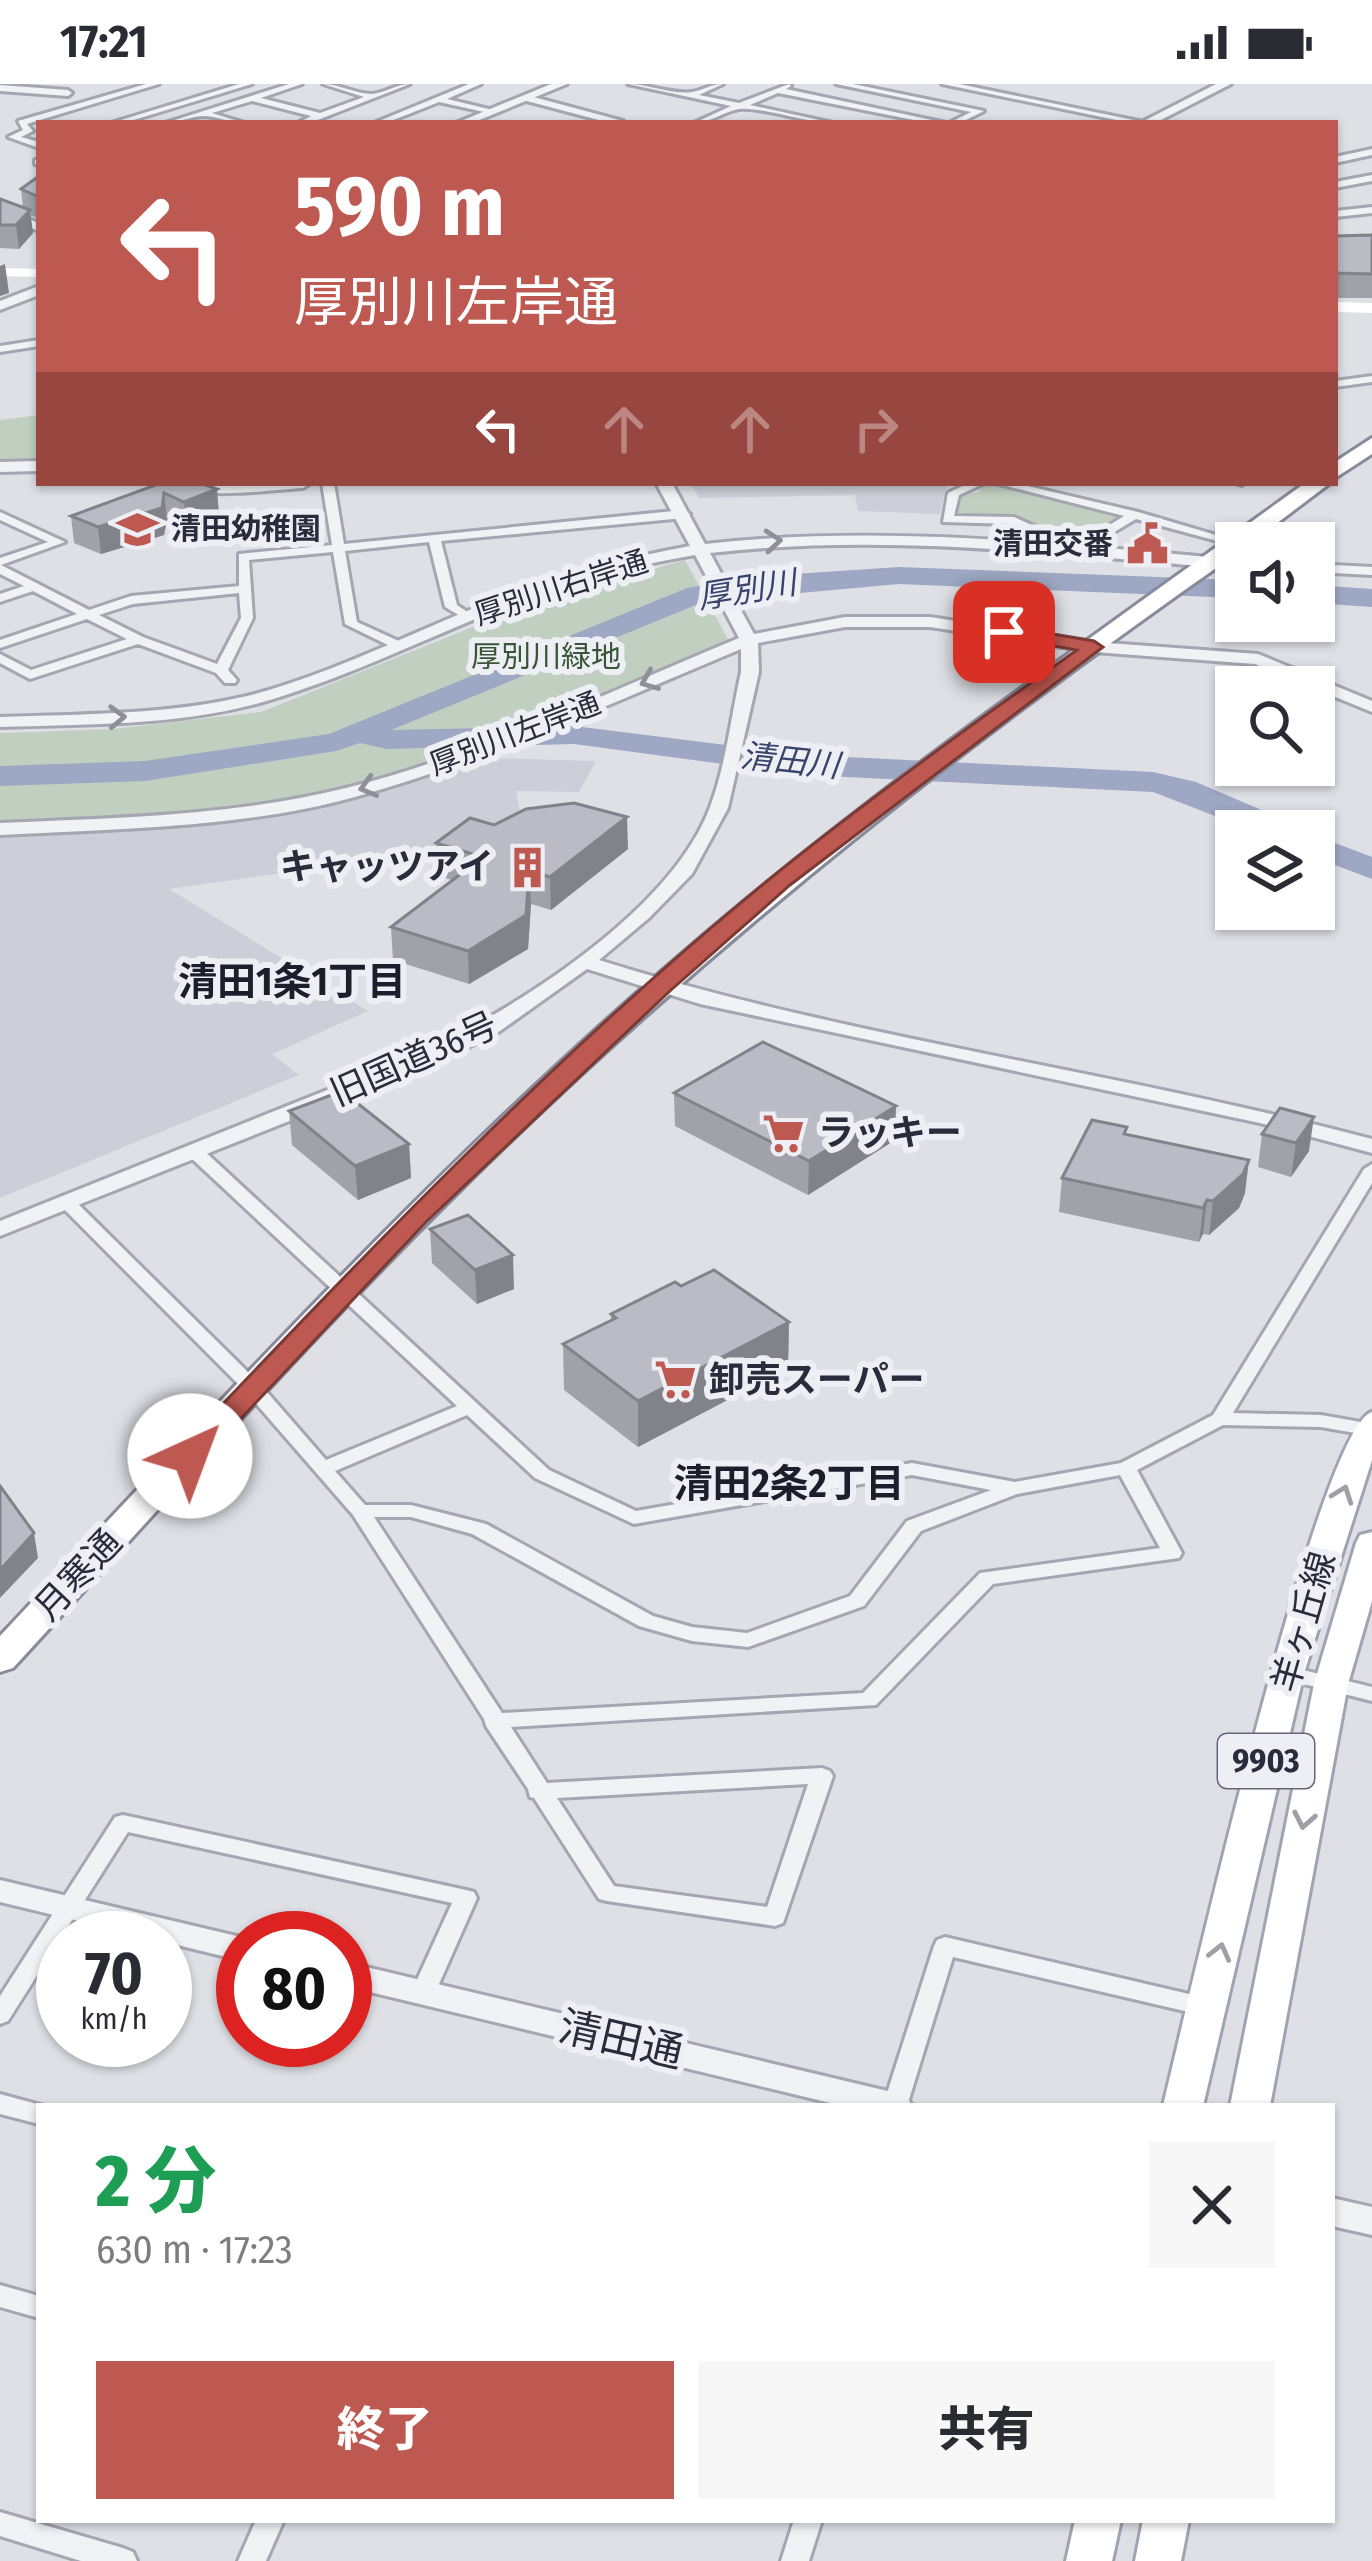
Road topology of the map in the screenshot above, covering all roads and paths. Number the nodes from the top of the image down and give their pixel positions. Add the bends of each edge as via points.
1 (155, 84) edge
2 (248, 84) edge
3 (298, 84) edge
4 (327, 84) edge
5 (406, 84) edge
6 (477, 84) edge
7 (561, 84) edge
8 (719, 84) edge
9 (792, 84) edge
10 (840, 84) edge
11 (946, 84) edge
12 (1225, 84) edge
13 (641, 85) edge
14 (966, 86) edge
15 (0, 88) edge
16 (1026, 90) dead end
17 (777, 91) junction
18 (128, 92) junction
19 (68, 93) dead end
20 (691, 95) junction
21 (373, 96) junction
22 (1013, 96) junction
23 (252, 98) junction
24 (526, 98) junction
25 (438, 99) junction
26 (176, 105) junction
27 (741, 105) junction
28 (416, 108) junction
29 (490, 112) junction
30 (581, 112) junction
31 (205, 113) junction
32 (320, 116) junction
33 (126, 120) edge
34 (180, 120) edge
35 (230, 120) edge
36 (310, 120) edge
37 (386, 120) edge
38 (470, 120) edge
39 (561, 120) edge
40 (609, 120) edge
41 (705, 120) edge
42 (814, 120) edge
43 (927, 120) edge
44 (960, 120) edge
45 (1130, 120) edge
46 (1151, 120) edge
47 (36, 145) edge
48 (1372, 152) edge
49 (1338, 159) edge
50 (1338, 162) edge
51 (1370, 179) edge
52 (1338, 184) edge
53 (1372, 210) edge
54 (0, 212) edge
55 (1338, 214) edge
56 (36, 226) edge
57 (0, 268) edge
58 (36, 270) edge
59 (36, 291) edge
60 (0, 306) edge
61 (1338, 310) edge
62 (1372, 311) edge
63 (36, 344) edge
64 (3, 351) edge
65 (1372, 379) edge
66 (1338, 384) edge
67 (1372, 444) edge
68 (36, 466) edge
69 (0, 467) edge
70 (1338, 470) edge
71 (202, 486) edge
72 (253, 486) edge
73 (329, 486) edge
74 (666, 486) edge
75 (972, 486) edge
76 (1028, 486) edge
77 (1315, 486) edge
78 (684, 514) junction
79 (1135, 515) junction
80 (0, 516) edge
81 (1266, 522) edge
82 (1215, 537) edge
83 (434, 538) junction
84 (339, 548) junction
85 (706, 554) junction
86 (1215, 558) edge
87 (0, 565) edge
88 (1215, 565) edge
89 (1203, 566) junction
90 (1335, 569) edge
91 (1372, 571) edge
92 (33, 587) junction
93 (245, 589) junction
94 (0, 598) edge
95 (83, 614) junction
96 (469, 616) junction
97 (138, 640) junction
98 (749, 640) junction
99 (0, 644) edge
100 (398, 646) junction
101 (1094, 647) junction
102 (0, 658) edge
103 (1372, 707) edge
104 (0, 722) edge
105 (0, 829) edge
106 (586, 962) junction
107 (663, 986) junction
108 (1372, 1146) edge
109 (195, 1152) junction
110 (1372, 1168) edge
111 (66, 1202) junction
112 (0, 1229) edge
113 (346, 1290) junction
114 (253, 1388) junction
115 (470, 1407) junction
116 (1220, 1419) junction
117 (1371, 1427) edge
118 (1126, 1468) junction
119 (322, 1469) junction
120 (1015, 1488) junction
121 (360, 1511) junction
122 (1372, 1543) edge
123 (0, 1659) edge
124 (1287, 1673) junction
125 (1331, 1684) junction
126 (1372, 1694) edge
127 (493, 1721) junction
128 (538, 1791) junction
129 (0, 1891) edge
130 (70, 1908) junction
131 (216, 1943) edge
132 (372, 1981) edge
133 (423, 1993) junction
134 (1206, 2007) junction
135 (0, 2015) edge
136 (883, 2103) edge
137 (897, 2103) edge
138 (1184, 2103) edge
139 (1251, 2103) edge
140 (0, 2104) edge
141 (36, 2113) edge
142 (1335, 2213) edge
143 (1372, 2221) edge
144 (0, 2296) edge
145 (36, 2306) edge
146 (269, 2523) edge
147 (799, 2523) edge
148 (1097, 2523) edge
149 (1165, 2523) edge
150 (0, 2524) edge
151 (123, 2561) edge
152 (252, 2561) edge
153 (795, 2561) edge
154 (1089, 2561) edge
155 (1158, 2561) edge

1 - 18 street
2 - 26 street
3 - 23 street
4 - 21 street
5 - 21 street
6 - 25 street
7 - 24 street
8 - 20 street
9 - 17 street
10 - 44 street via 980,111
11 - 14 street
12 - 46 street
13 - 20 street
14 - 22 street
15 - 19 street
16 - 22 street
17 - 27 street
17 - 43 street
18 - 26 street
18 - 47 street via 21,123 28,131 12,137
20 - 27 street
21 - 28 street
21 - 32 street
22 - 45 street
23 - 31 street
23 - 32 street
24 - 29 street
24 - 30 street
25 - 28 street
25 - 29 street
26 - 31 street
26 - 33 street
27 - 41 street
27 - 42 street
28 - 37 street
29 - 38 street
30 - 39 street
30 - 40 street
31 - 34 street
31 - 35 street
32 - 36 street
48 - 49 street
50 - 51 street
51 - 52 street
53 - 55 street
54 - 56 street
57 - 58 main road
59 - 60 street
61 - 62 main road
63 - 64 street
65 - 66 street
67 - 70 highway
68 - 69 street
71 - 72 street
73 - 84 street
74 - 78 street, 旧国道36号
75 - 79 street via 954,493 947,519 1014,521 1056,541 1091,542
76 - 79 street
77 - 81 highway, 月寒通
78 - 83 street
78 - 85 street, 旧国道36号
79 - 82 street
80 - 87 street via 59,542
83 - 84 street
83 - 96 street via 451,607
84 - 93 street via 243,557
84 - 100 street via 351,624
85 -> 89 street, 厚別川右岸通 via 871,537
85 - 96 street, 厚別川右岸通 via 591,572
85 - 98 street, 旧国道36号
86 - 89 highway, 月寒通
87 - 92 street
88 - 89 street
89 - 101 highway, 月寒通
90 - 91 street
92 - 94 street
92 - 95 street
93 - 95 street via 131,600
93 - 97 street via 248,618 226,675
95 - 97 street
95 - 99 street
96 - 100 street, 厚別川右岸通
97 - 102 street via 30,675
98 - 101 street, 厚別川左岸通 via 886,620
98 -> 105 street, 厚別川左岸通 via 479,751 348,793 248,812
98 - 106 street, 旧国道36号 via 750,672 719,808 685,870
104 -> 100 street, 厚別川右岸通 via 223,706
101 - 103 street, 厚別川左岸通 via 1258,659
101 - 107 highway, 月寒通 via 782,880
106 - 107 street
106 - 109 street, 旧国道36号 via 493,1027
107 - 108 street
107 - 113 highway, 月寒通
109 - 111 street, 旧国道36号
109 - 113 street
110 - 116 street
111 - 112 street, 旧国道36号
111 - 114 street
113 - 114 highway, 月寒通
113 - 115 street
114 - 119 street
114 - 123 highway, 月寒通
115 - 119 street
115 - 120 street via 542,1474 634,1518 912,1468
116 - 117 street
116 - 118 street
124 -> 117 main road, 羊ヶ丘線 / 9903 via 1342,1493
118 - 120 street
118 - 127 street via 1172,1553 987,1578 869,1700
119 - 121 street
120 - 121 street via 914,1526 857,1601 748,1640 646,1621 478,1529 411,1511
121 - 127 street
122 - 125 main road, 羊ヶ丘線 / 9903
124 - 125 street
134 -> 124 main road, 羊ヶ丘線 / 9903
125 - 126 street
125 -> 139 main road, 羊ヶ丘線 / 9903
127 - 128 street
128 - 128 street via 798,1777 822,1776 775,1917 608,1893
129 - 130 street
130 - 131 street
130 - 133 street via 123,1823 466,1898
130 - 135 street
132 - 133 street, 清田通
133 - 136 street, 清田通
134 - 137 street via 945,1946
134 - 138 main road, 羊ヶ丘線 / 9903
140 - 141 street
142 - 143 street
144 - 145 street
146 - 152 street
147 - 153 street
148 - 154 main road
149 - 155 main road
150 - 151 street

